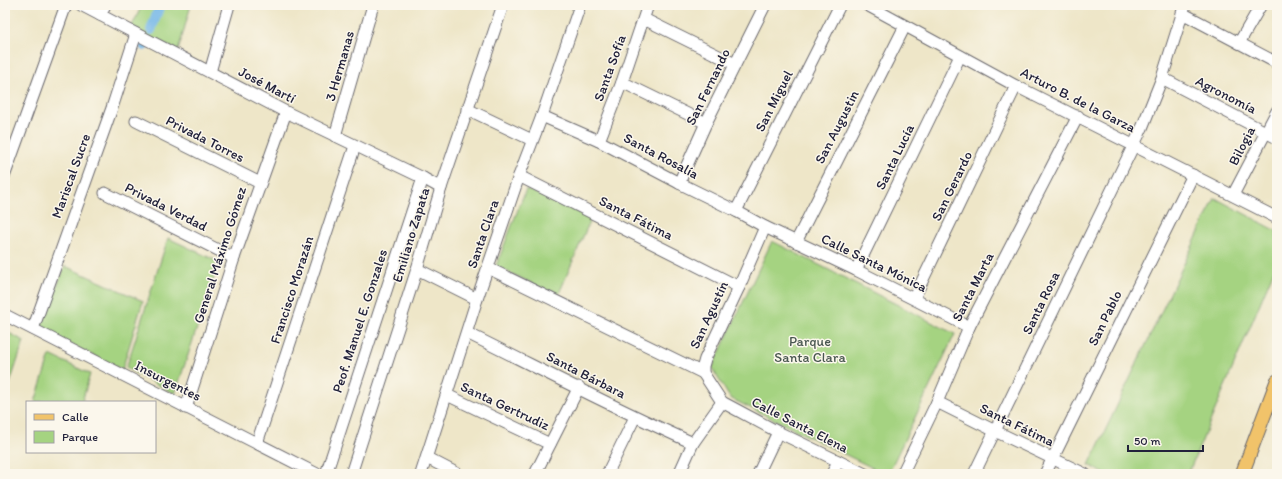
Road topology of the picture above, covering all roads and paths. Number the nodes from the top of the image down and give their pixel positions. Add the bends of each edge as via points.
1 (66, 5) edge
2 (81, 5) edge
3 (229, 5) edge
4 (373, 5) edge
5 (502, 5) edge
6 (580, 5) edge
7 (648, 5) edge
8 (764, 5) edge
9 (840, 5) edge
10 (867, 5) edge
11 (1261, 5) edge
12 (1183, 9) edge
13 (102, 10) edge
14 (644, 19) junction
15 (905, 26) junction
16 (136, 34) junction
17 (1239, 43) junction
18 (960, 56) junction
19 (1277, 63) edge
20 (735, 64) junction
21 (210, 72) junction
22 (1162, 78) junction
23 (622, 82) junction
24 (1016, 86) junction
25 (467, 109) junction
26 (1277, 111) edge
27 (286, 112) junction
28 (542, 116) junction
29 (1078, 116) junction
30 (136, 121) dead end
31 (706, 123) junction
32 (1266, 132) junction
33 (335, 136) junction
34 (1277, 138) edge
35 (532, 140) junction
36 (599, 141) junction
37 (1134, 145) junction
38 (355, 146) junction
39 (5, 174) edge
40 (1193, 174) junction
41 (519, 176) junction
42 (423, 178) junction
43 (260, 183) junction
44 (679, 183) junction
45 (440, 188) junction
46 (105, 193) dead end
47 (1233, 195) junction
48 (736, 211) junction
49 (1277, 218) edge
50 (765, 227) junction
51 (796, 242) junction
52 (234, 258) junction
53 (488, 268) junction
54 (417, 269) junction
55 (856, 270) junction
56 (739, 287) junction
57 (914, 298) junction
58 (477, 299) junction
59 (5, 316) edge
60 (970, 327) junction
61 (33, 329) junction
62 (467, 333) junction
63 (703, 373) junction
64 (1277, 381) edge
65 (579, 388) junction
66 (447, 395) junction
67 (722, 402) junction
68 (936, 402) junction
69 (186, 408) junction
70 (635, 417) junction
71 (995, 431) junction
72 (778, 432) junction
73 (257, 443) junction
74 (693, 443) junction
75 (550, 444) junction
76 (427, 458) junction
77 (1052, 458) junction
78 (838, 461) junction
79 (317, 474) edge
80 (326, 474) edge
81 (351, 474) edge
82 (421, 474) edge
83 (458, 474) edge
84 (535, 474) edge
85 (607, 474) edge
86 (679, 474) edge
87 (758, 474) edge
88 (832, 474) edge
89 (865, 474) edge
90 (902, 474) edge
91 (974, 474) edge
92 (1045, 474) edge
93 (1084, 474) edge
94 (1242, 474) edge

1 - 39 street
2 - 13 street, José Martí
3 - 21 street
4 - 33 street, 3 Hermanas
5 - 25 street, Emiliano Zapata
6 - 28 street, Santa Clara
7 - 14 street, Santa Sofía
8 - 20 street, San Fernando
9 - 48 street, San Miguel
10 - 15 street, Arturo B. de la Garza
11 - 17 street
12 - 17 street
12 - 22 street, Santa Rosa
13 - 16 street, José Martí
14 - 20 street
14 - 23 street, Santa Sofía
15 - 18 street, Arturo B. de la Garza
15 - 51 street, San Augustin
16 - 21 street, José Martí
16 - 61 street, Mariscal Sucre
17 - 19 street
18 - 24 street, Arturo B. de la Garza
18 - 55 street, Santa Lucía
20 - 31 street, San Fernando
21 - 27 street, José Martí
22 - 32 street, Agronomía
22 - 37 street, Santa Rosa
23 - 31 street
23 - 36 street, Santa Sofía
24 - 29 street, Arturo B. de la Garza
24 - 57 street, San Gerardo
25 - 35 street
25 - 45 street, Emiliano Zapata
26 - 32 street, Bilogia
27 - 33 street, José Martí
27 - 43 street, General Máximo Gómez
28 - 35 street, Santa Clara
28 - 36 street, Santa Rosalía
29 - 37 street, Arturo B. de la Garza
29 - 60 street, Santa Marta
30 - 43 street, Privada Torres
31 - 44 street, San Fernando
32 - 34 street, Agronomía
32 - 47 street, Bilogia
33 - 38 street, José Martí
35 - 41 street, Santa Clara
36 - 44 street, Santa Rosalía
37 - 40 street, Arturo B. de la Garza
37 - 71 street, Santa Rosa
38 - 42 street, José Martí
38 - 73 street, Francisco Morazán
40 - 47 street, Arturo B. de la Garza
40 - 77 street, San Pablo
41 - 53 street, Santa Clara
41 - 56 street, Santa Fátima
42 - 45 street, José Martí
42 - 80 street, Peof. Manuel E. Gonzales
43 - 52 street, General Máximo Gómez
44 - 48 street, Santa Rosalía
45 - 54 street, Emiliano Zapata
46 - 52 street, Privada Verdad
47 - 49 street, Arturo B. de la Garza
48 - 50 street, Santa Rosalía
50 - 51 street, Calle Santa Mónica
50 - 56 street, San Agustín
51 - 55 street, Calle Santa Mónica
52 - 69 street, General Máximo Gómez
53 - 58 street, Santa Clara
53 - 63 street
54 - 58 street
54 - 81 street, Emiliano Zapata
55 - 57 street, Calle Santa Mónica
56 - 63 street, San Agustín via 705,359
57 - 60 street, Calle Santa Mónica
58 - 62 street, Santa Clara
59 - 61 street, Insurgentes
60 - 68 street, Santa Marta
61 - 69 street, Insurgentes
62 - 65 street, Santa Bárbara
62 - 66 street, Santa Clara
63 - 67 street
64 - 94 main road
65 - 70 street, Santa Bárbara
65 - 75 street
66 - 75 street, Santa Gertrudiz
66 - 76 street, Santa Clara
67 - 72 street, Calle Santa Elena
67 - 74 street
68 - 71 street, Santa Fátima
68 - 90 street, Santa Marta
69 - 73 street, Insurgentes
70 - 74 street, Santa Bárbara
70 - 85 street
71 - 77 street, Santa Fátima
71 - 91 street, Santa Rosa
72 - 78 street, Calle Santa Elena
72 - 87 street
73 - 79 street, Insurgentes
74 - 86 street
75 - 84 street
76 - 82 street, Santa Clara
76 - 83 street
77 - 92 street, San Pablo
77 - 93 street, Santa Fátima
78 - 88 street
78 - 89 street, Calle Santa Elena

